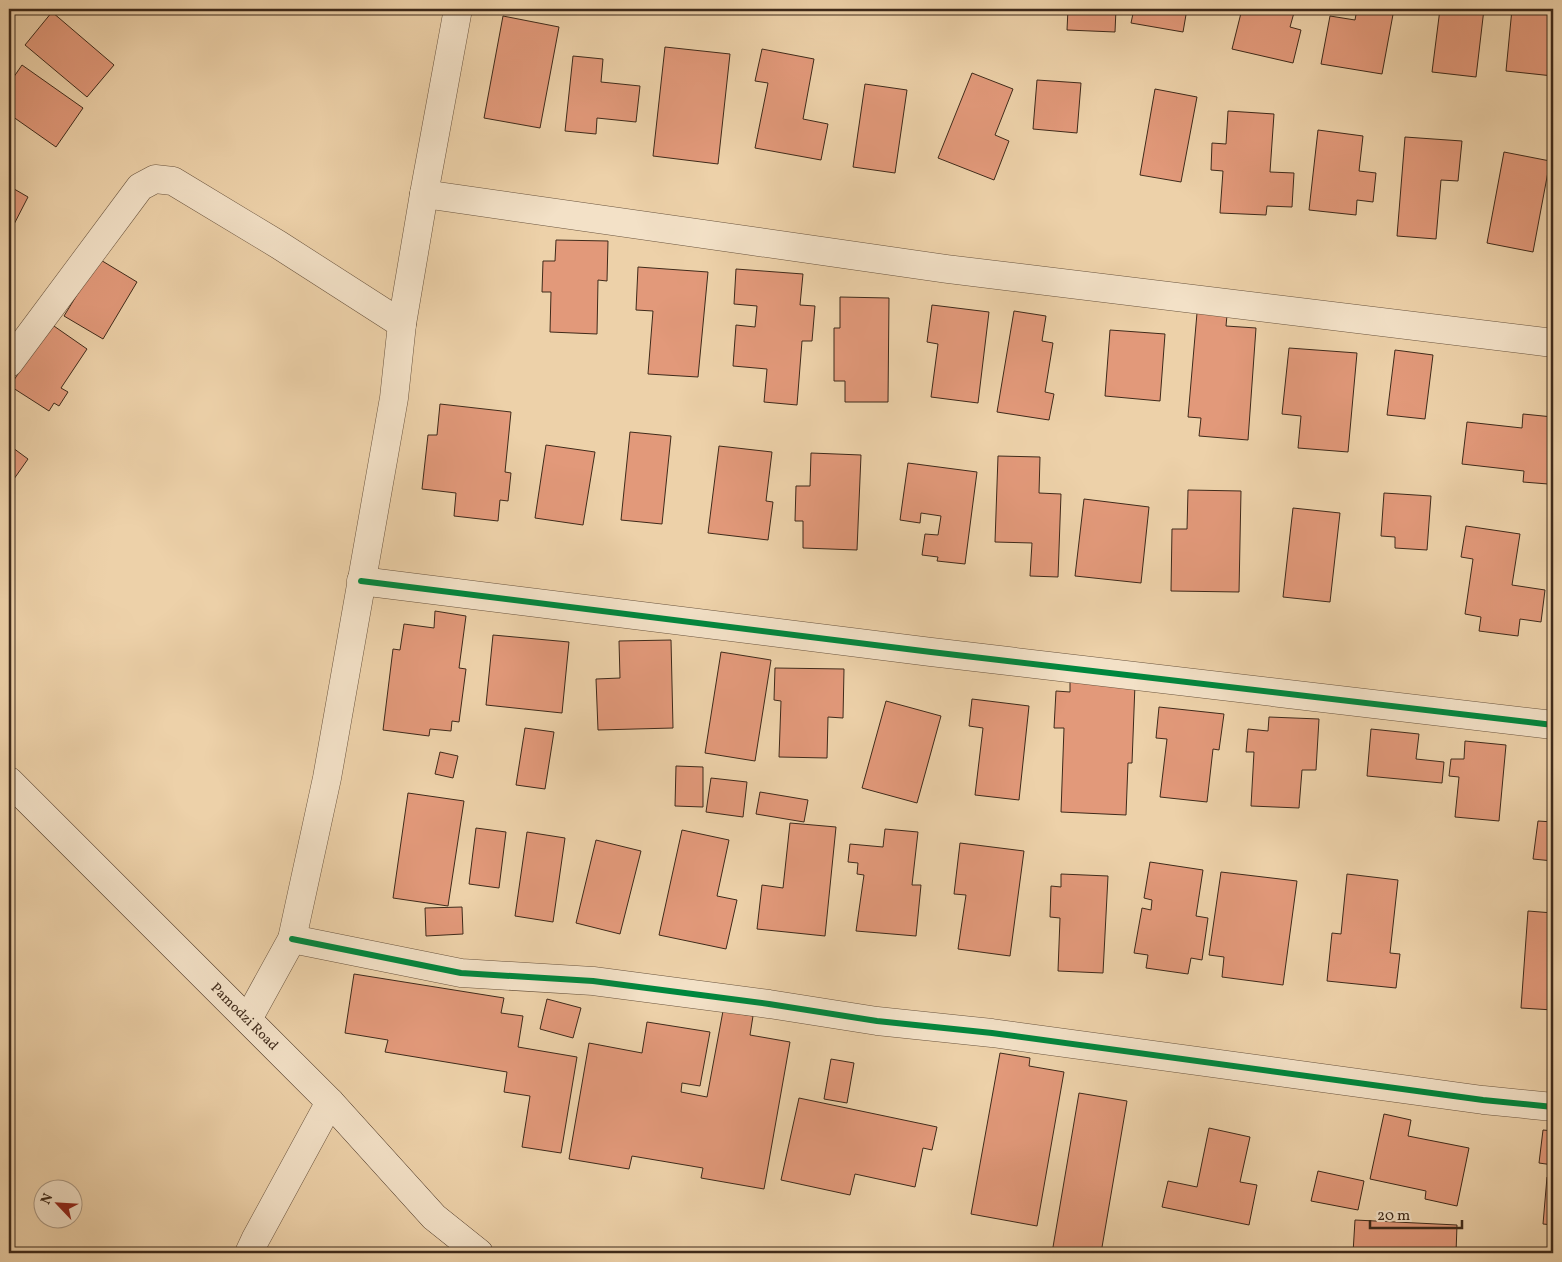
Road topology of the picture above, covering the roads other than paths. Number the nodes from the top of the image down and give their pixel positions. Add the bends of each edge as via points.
1 (458, 9) edge
2 (424, 194) junction
3 (402, 324) junction
4 (1553, 343) edge
5 (9, 363) edge
6 (361, 582) junction
7 (1553, 725) edge
8 (11, 788) edge
9 (292, 939) junction
10 (248, 1019) junction
11 (330, 1102) junction
12 (1553, 1108) edge
13 (249, 1253) edge
14 (479, 1253) edge

1 - 2 street
2 - 3 street
2 - 4 street via 947,269
3 - 5 street via 173,181 155,179 140,187
3 - 6 street via 394,398
6 - 7 street via 940,654
6 - 9 street via 327,778
8 - 10 street, Pamodzi Road
9 - 10 street
9 - 12 street via 462,973 593,981 877,1022 992,1033
10 - 11 street, Pamodzi Road
11 - 13 street
11 - 14 street, Pamodzi Road via 434,1217

